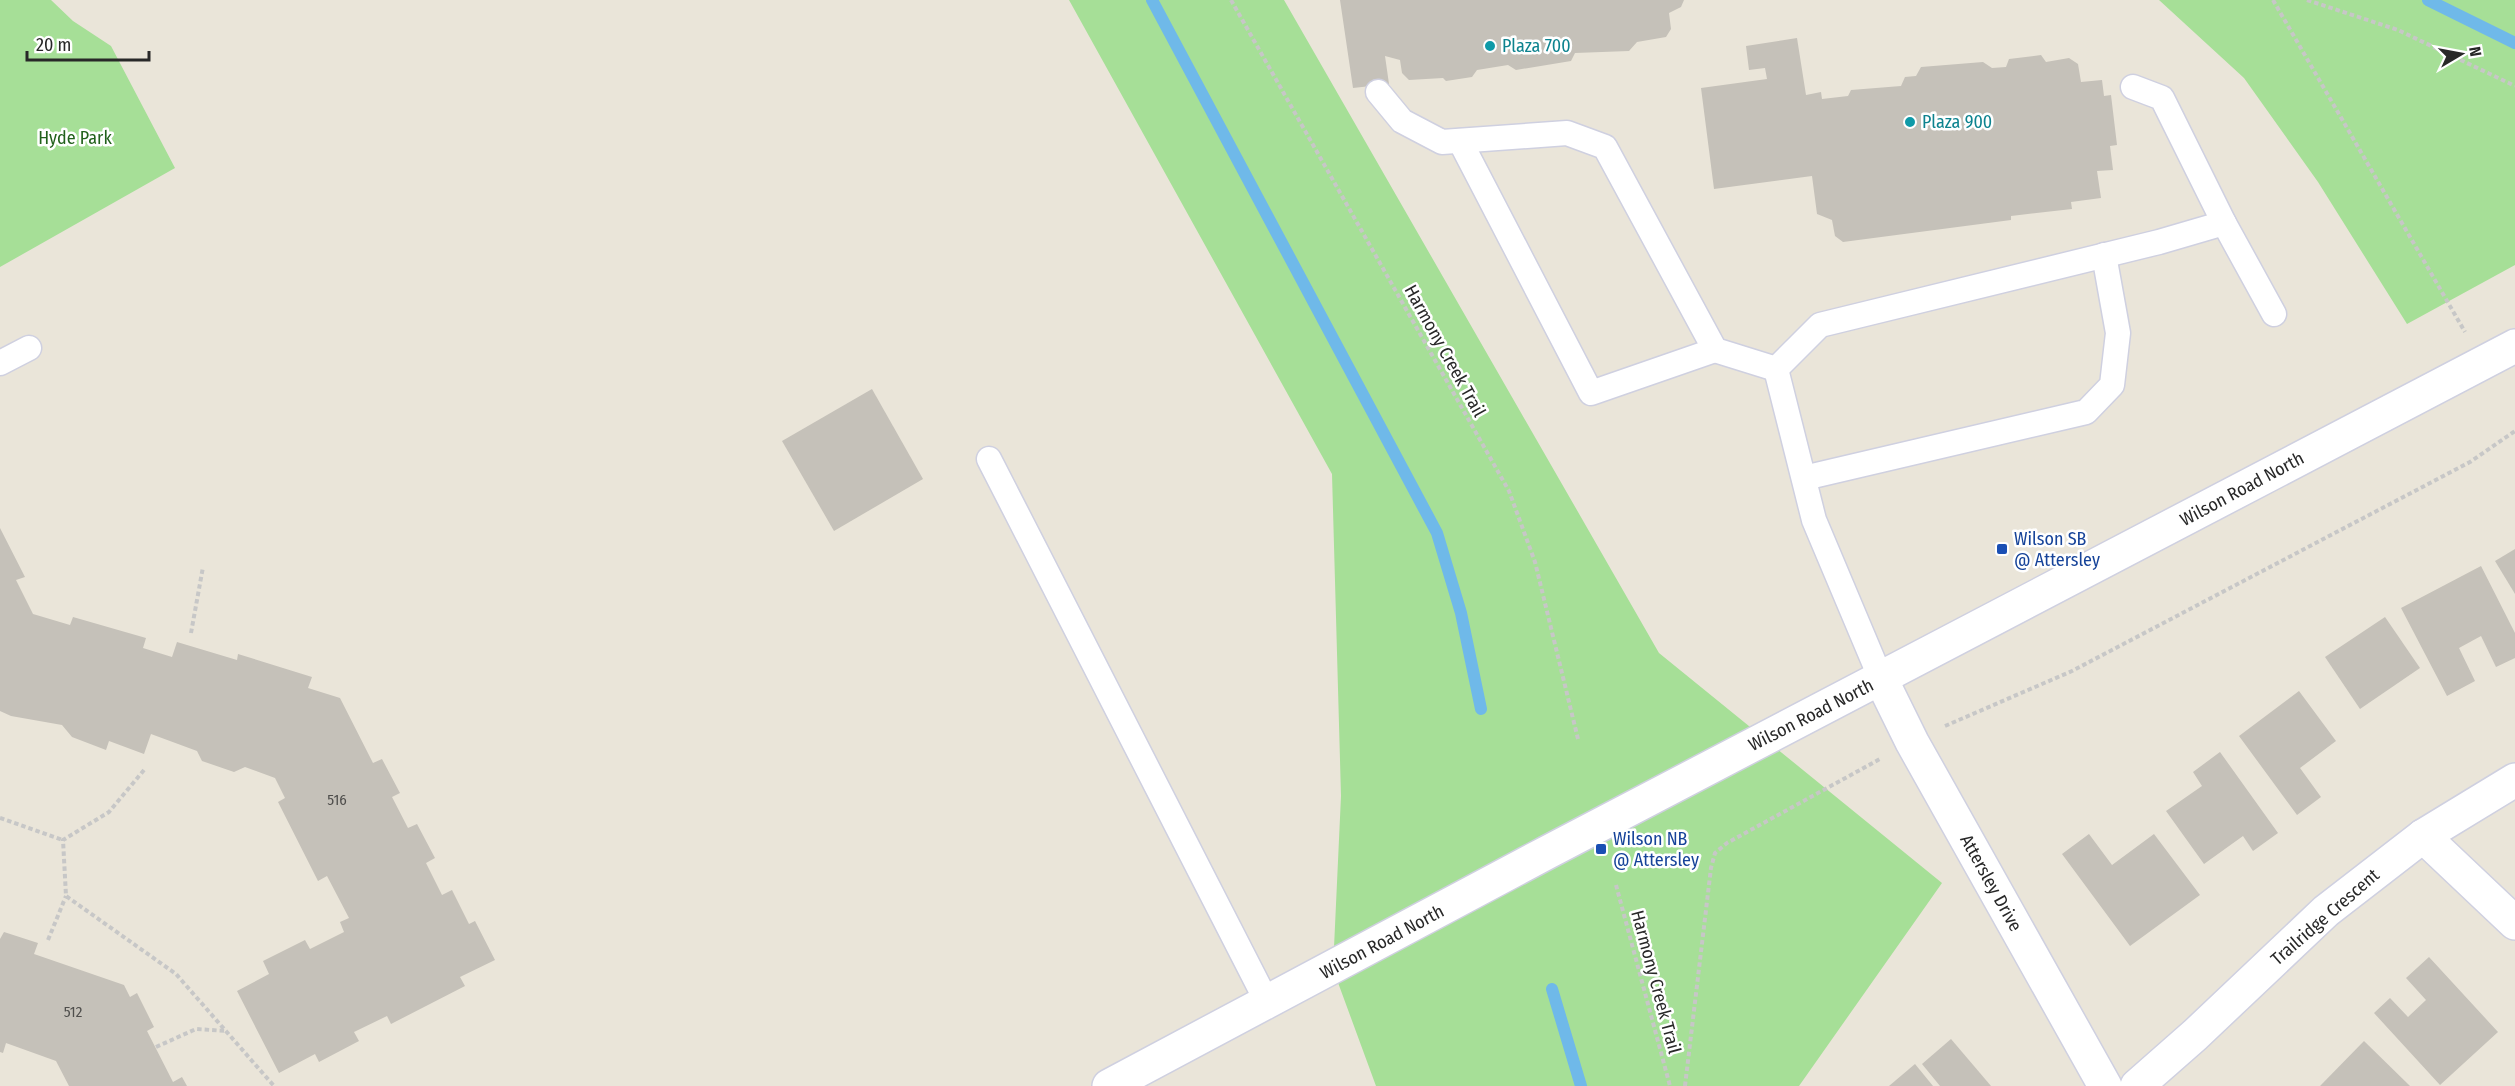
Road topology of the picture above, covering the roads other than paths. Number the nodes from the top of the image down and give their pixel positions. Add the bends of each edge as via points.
1 (2133, 87) dead end
2 (1378, 92) dead end
3 (1460, 141) junction
4 (2224, 223) junction
5 (2104, 255) junction
6 (2274, 314) dead end
7 (2515, 346) edge
8 (29, 348) dead end
9 (1715, 350) junction
10 (0, 363) edge
11 (1776, 369) junction
12 (989, 459) dead end
13 (1804, 478) junction
14 (1881, 679) junction
15 (2515, 780) edge
16 (2423, 836) junction
17 (2515, 923) edge
18 (1267, 1002) junction
19 (1109, 1086) edge
20 (2105, 1086) edge
21 (2137, 1086) edge

1 - 4 lane via 2162,98
2 - 3 lane via 1402,121 1442,142
3 - 9 lane via 1567,133 1605,147
3 - 9 lane via 1591,393
4 - 5 lane
4 - 6 lane
5 - 11 lane via 1820,325
5 - 13 lane via 2117,343 2112,385 2086,412
7 - 14 main road, Wilson Road North
8 - 10 lane
9 - 11 lane
11 - 13 lane
12 - 18 lane
13 - 14 lane via 1814,520
14 - 18 main road, Wilson Road North
14 - 20 main road, Attersley Drive via 1912,742
15 - 16 main road, Trailridge Crescent
16 - 17 main road
16 - 21 main road, Trailridge Crescent via 2326,911
18 - 19 main road, Wilson Road North

